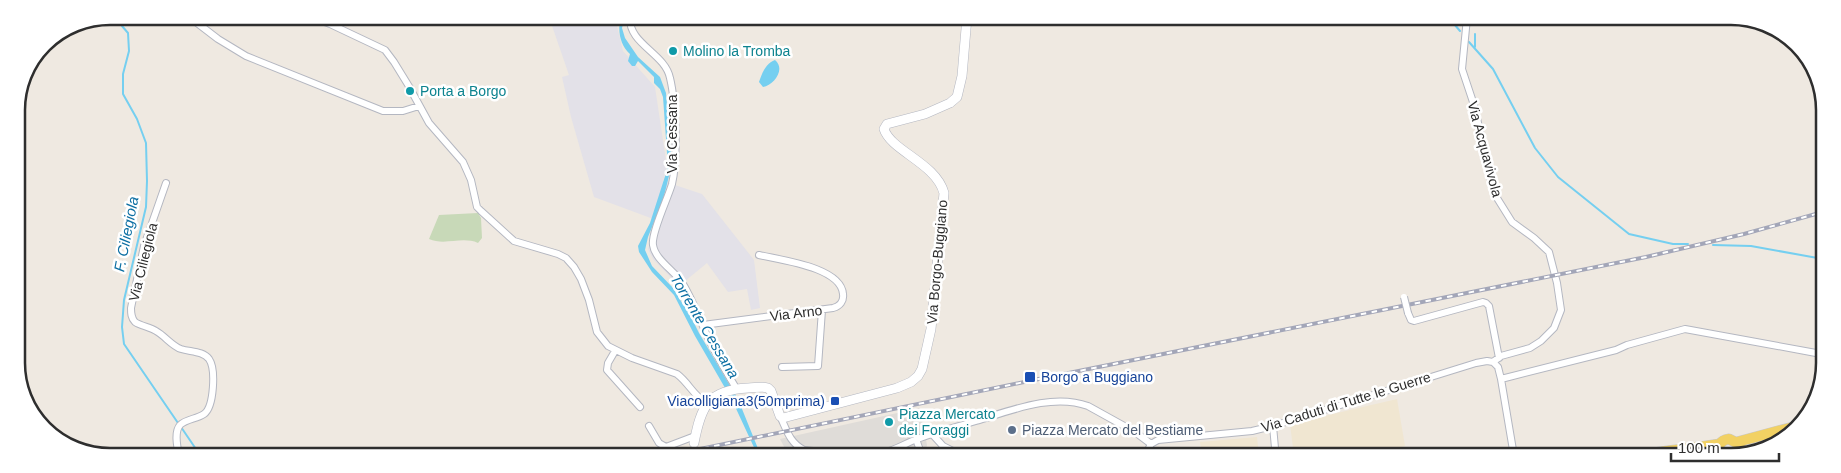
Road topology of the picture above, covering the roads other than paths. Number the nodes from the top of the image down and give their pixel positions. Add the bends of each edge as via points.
1 (199, 25) edge
2 (332, 25) edge
3 (631, 25) edge
4 (966, 25) edge
5 (1466, 25) edge
6 (419, 106) junction
7 (166, 183) dead end
8 (759, 255) dead end
9 (1404, 297) dead end
10 (822, 310) junction
11 (703, 325) junction
12 (615, 351) junction
13 (1816, 354) dead end
14 (1496, 360) junction
15 (782, 367) dead end
16 (1501, 379) junction
17 (736, 388) junction
18 (708, 404) junction
19 (640, 407) dead end
20 (781, 418) junction
21 (649, 426) dead end
22 (1273, 426) junction
23 (1781, 431) edge
24 (929, 435) junction
25 (1769, 435) junction
26 (916, 439) junction
27 (694, 440) joint
28 (1737, 442) junction
29 (1151, 444) junction
30 (1720, 444) junction
31 (1748, 446) edge
32 (1740, 447) edge
33 (178, 448) edge
34 (801, 448) edge
35 (894, 448) edge
36 (919, 448) edge
37 (947, 448) edge
38 (1149, 448) edge
39 (1275, 448) edge
40 (1513, 448) edge
41 (1699, 448) edge
42 (1718, 448) edge

1 - 6 street via 246,56 383,111 403,111
2 - 6 street via 384,50
3 - 11 street, Via Cessana via 632,30 665,66 672,87 675,166 653,246 679,278
4 - 20 street, Via Borgo-Buggiano via 957,97 925,114 887,124 884,129 892,140 935,177 944,193 931,329 922,369 915,380 896,388
5 - 14 street, Via Acquavivola via 1462,69 1474,105 1492,184 1512,222 1549,252 1561,310 1554,328 1541,341
6 - 12 street via 429,123 463,162 481,211 514,241 558,254 577,270 597,332
7 - 33 street, Via Ciliegiola via 144,246 131,316 135,322 157,332 179,349 209,358 212,365 210,404 206,413 179,426
8 - 10 street, Via Arno via 818,269 834,278 841,286 843,299 839,306
9 - 14 street, bridge via 1414,321 1486,303
10 - 11 street, Via Arno
10 - 15 street via 818,366
11 - 17 street, Via Cessana
12 - 18 street via 678,374 693,393
12 - 19 street via 606,370
13 - 16 street via 1685,330
14 - 16 street
14 - 22 street, Via Caduti di Tutte le Guerre via 1476,363
16 - 40 street
17 - 18 street via 716,394
17 - 20 street via 768,388
18 - 27 street via 697,424
20 - 34 street via 790,438
21 - 27 street via 659,443 666,447
22 - 29 street, Via Caduti di Tutte le Guerre via 1158,440
22 - 39 street
23 - 25 main road
24 - 26 street
24 - 29 street via 1022,407 1062,402 1088,406
24 - 37 street
25 - 28 main road
25 - 31 main road
26 - 35 street
26 - 36 street
28 - 30 main road via 1730,438
28 - 32 main road
29 - 38 street
30 - 41 main road
30 - 42 main road

